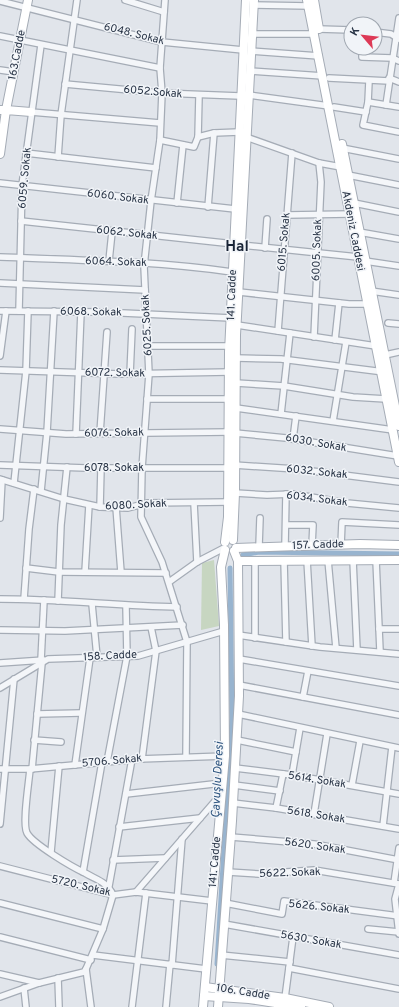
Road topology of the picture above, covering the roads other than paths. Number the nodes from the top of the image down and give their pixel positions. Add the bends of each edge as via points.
1 (77, 0) edge
2 (125, 0) edge
3 (165, 0) edge
4 (246, 0) edge
5 (0, 1) edge
6 (254, 2) edge
7 (310, 2) edge
8 (28, 4) edge
9 (164, 12) junction
10 (399, 18) edge
11 (74, 19) junction
12 (343, 30) edge
13 (317, 32) junction
14 (252, 34) junction
15 (383, 34) edge
16 (0, 36) edge
17 (397, 38) edge
18 (20, 41) junction
19 (162, 42) junction
20 (42, 45) junction
21 (70, 50) junction
22 (247, 50) junction
23 (319, 56) junction
24 (362, 56) edge
25 (392, 58) junction
26 (399, 61) edge
27 (160, 68) junction
28 (0, 70) edge
29 (250, 71) junction
30 (14, 72) junction
31 (326, 77) junction
32 (389, 80) junction
33 (369, 81) junction
34 (399, 82) edge
35 (65, 84) junction
36 (162, 93) junction
37 (199, 96) junction
38 (244, 96) junction
39 (368, 102) junction
40 (386, 104) junction
41 (331, 107) junction
42 (399, 107) edge
43 (3, 110) edge
44 (32, 112) junction
45 (366, 112) junction
46 (61, 115) junction
47 (160, 123) junction
48 (239, 132) junction
49 (399, 132) edge
50 (214, 133) junction
51 (198, 137) junction
52 (246, 137) junction
53 (160, 140) junction
54 (183, 145) junction
55 (342, 148) junction
56 (292, 152) junction
57 (26, 153) junction
58 (0, 154) edge
59 (58, 156) junction
60 (399, 159) edge
61 (318, 163) junction
62 (341, 167) junction
63 (156, 168) junction
64 (348, 175) junction
65 (0, 183) edge
66 (22, 185) junction
67 (399, 185) edge
68 (151, 201) junction
69 (354, 203) junction
70 (177, 204) junction
71 (208, 207) junction
72 (239, 209) junction
73 (399, 212) edge
74 (350, 214) junction
75 (286, 215) junction
76 (319, 216) junction
77 (268, 219) dead end
78 (21, 221) junction
79 (112, 232) junction
80 (359, 232) junction
81 (147, 235) junction
82 (399, 239) edge
83 (237, 245) junction
84 (265, 248) junction
85 (284, 250) junction
86 (317, 254) junction
87 (0, 258) edge
88 (20, 258) junction
89 (362, 259) junction
90 (109, 261) junction
91 (144, 263) junction
92 (399, 266) edge
93 (232, 272) junction
94 (0, 283) edge
95 (20, 283) junction
96 (145, 290) junction
97 (371, 291) junction
98 (238, 292) junction
99 (399, 295) edge
100 (280, 296) junction
101 (315, 300) junction
102 (339, 303) junction
103 (367, 304) junction
104 (3, 311) edge
105 (19, 311) junction
106 (28, 311) junction
107 (54, 311) junction
108 (81, 312) junction
109 (147, 314) junction
110 (231, 318) junction
111 (388, 323) dead end
112 (399, 324) edge
113 (237, 325) junction
114 (132, 329) dead end
115 (278, 331) junction
116 (107, 332) dead end
117 (290, 333) junction
118 (314, 337) junction
119 (335, 340) junction
120 (346, 342) junction
121 (148, 346) junction
122 (230, 346) junction
123 (376, 346) junction
124 (399, 352) edge
125 (385, 355) junction
126 (0, 356) edge
127 (233, 358) junction
128 (286, 360) junction
129 (342, 368) junction
130 (0, 370) edge
131 (26, 371) junction
132 (51, 372) junction
133 (77, 372) junction
134 (233, 372) junction
135 (384, 372) junction
136 (104, 373) junction
137 (130, 374) junction
138 (149, 374) junction
139 (236, 383) junction
140 (284, 386) junction
141 (337, 394) junction
142 (147, 399) junction
143 (229, 399) junction
144 (386, 399) junction
145 (236, 408) junction
146 (281, 414) junction
147 (296, 416) junction
148 (333, 421) junction
149 (396, 428) edge
150 (0, 429) edge
151 (19, 430) junction
152 (48, 432) junction
153 (100, 433) junction
154 (145, 433) junction
155 (232, 433) junction
156 (76, 434) junction
157 (293, 439) junction
158 (398, 459) edge
159 (0, 465) edge
160 (16, 465) junction
161 (43, 466) junction
162 (231, 466) junction
163 (67, 467) junction
164 (101, 468) junction
165 (142, 468) junction
166 (1, 479) edge
167 (399, 482) edge
168 (14, 483) junction
169 (34, 489) junction
170 (41, 491) junction
171 (235, 493) junction
172 (286, 494) junction
173 (64, 499) junction
174 (228, 502) junction
175 (194, 503) junction
176 (89, 505) junction
177 (141, 505) junction
178 (100, 507) junction
179 (116, 508) junction
180 (399, 508) edge
181 (0, 518) edge
182 (260, 518) dead end
183 (286, 525) junction
184 (399, 525) edge
185 (341, 544) junction
186 (312, 545) junction
187 (399, 545) edge
188 (229, 546) junction
189 (259, 546) junction
190 (285, 546) junction
191 (284, 560) junction
192 (307, 560) junction
193 (328, 560) junction
194 (353, 560) junction
195 (376, 560) junction
196 (399, 560) edge
197 (238, 561) junction
198 (255, 561) junction
199 (197, 562) junction
200 (399, 563) edge
201 (26, 568) junction
202 (59, 572) junction
203 (85, 572) junction
204 (121, 572) junction
205 (166, 573) junction
206 (169, 582) junction
207 (24, 599) junction
208 (0, 600) edge
209 (44, 600) junction
210 (58, 601) junction
211 (92, 604) junction
212 (126, 606) junction
213 (177, 607) junction
214 (183, 625) junction
215 (151, 627) junction
216 (126, 629) junction
217 (379, 629) junction
218 (399, 629) edge
219 (0, 630) edge
220 (41, 630) junction
221 (95, 630) junction
222 (224, 631) junction
223 (238, 635) junction
224 (255, 638) junction
225 (188, 642) junction
226 (286, 642) junction
227 (312, 646) junction
228 (336, 648) junction
229 (357, 650) junction
230 (156, 651) junction
231 (380, 651) junction
232 (399, 654) edge
233 (127, 656) junction
234 (97, 657) junction
235 (90, 658) junction
236 (239, 660) junction
237 (41, 661) junction
238 (0, 663) edge
239 (308, 671) junction
240 (14, 679) junction
241 (239, 685) junction
242 (399, 686) edge
243 (0, 688) edge
244 (303, 697) junction
245 (81, 713) junction
246 (37, 714) junction
247 (238, 714) junction
248 (399, 715) edge
249 (300, 728) junction
250 (327, 734) junction
251 (34, 740) junction
252 (237, 740) junction
253 (360, 740) junction
254 (61, 742) dead end
255 (392, 747) junction
256 (399, 748) edge
257 (296, 752) junction
258 (225, 756) junction
259 (186, 757) junction
260 (142, 758) junction
261 (236, 758) junction
262 (132, 759) junction
263 (104, 762) junction
264 (75, 765) junction
265 (59, 766) junction
266 (235, 768) junction
267 (3, 769) edge
268 (31, 769) junction
269 (283, 774) junction
270 (292, 775) junction
271 (321, 780) junction
272 (222, 783) junction
273 (234, 785) junction
274 (352, 785) junction
275 (280, 791) junction
276 (222, 793) junction
277 (387, 793) junction
278 (126, 794) junction
279 (399, 794) edge
280 (233, 804) junction
281 (276, 808) junction
282 (314, 814) junction
283 (200, 818) junction
284 (0, 824) edge
285 (383, 826) junction
286 (119, 827) junction
287 (399, 829) edge
288 (231, 837) junction
289 (182, 839) junction
290 (399, 848) edge
291 (51, 852) junction
292 (165, 858) junction
293 (113, 860) junction
294 (398, 860) edge
295 (0, 866) edge
296 (83, 872) junction
297 (228, 872) junction
298 (397, 884) edge
299 (109, 886) junction
300 (136, 892) junction
301 (146, 893) junction
302 (113, 895) junction
303 (179, 897) junction
304 (212, 901) junction
305 (0, 903) edge
306 (225, 903) junction
307 (398, 916) edge
308 (224, 924) junction
309 (368, 928) dead end
310 (103, 929) junction
311 (399, 933) edge
312 (293, 936) junction
313 (0, 937) edge
314 (221, 955) junction
315 (399, 956) edge
316 (92, 957) junction
317 (138, 961) junction
318 (171, 965) junction
319 (289, 965) junction
320 (86, 969) junction
321 (206, 969) junction
322 (0, 974) edge
323 (58, 978) junction
324 (39, 983) junction
325 (207, 987) junction
326 (24, 988) junction
327 (399, 989) edge
328 (219, 991) junction
329 (206, 996) junction
330 (0, 997) edge
331 (285, 998) junction
332 (249, 1003) edge
333 (26, 1007) edge
334 (60, 1007) edge
335 (91, 1007) edge
336 (132, 1007) edge
337 (166, 1007) edge
338 (203, 1007) edge
339 (218, 1007) edge
340 (300, 1007) edge
341 (329, 1007) edge

1 - 11 street
2 - 9 street
3 - 9 street, 6025. Sokak
4 - 22 street, 141. Cadde
5 - 8 street, 6048. Sokak
6 - 7 street
6 - 14 street, 141. Cadde
7 - 13 street, Akdeniz Caddesi
8 - 11 street, 6048. Sokak
8 - 18 street, 163.Cadde
9 - 19 street, 6025. Sokak
10 - 17 street
11 - 19 street, 6048. Sokak
11 - 21 street
12 - 13 street
13 - 14 street
13 - 23 street, Akdeniz Caddesi
13 - 31 street, Akdeniz Caddesi
14 - 22 street, 141. Cadde
15 - 17 street
16 - 18 street
17 - 25 street
18 - 20 street
18 - 30 street, 163.Cadde
19 - 22 street, 6048. Sokak
19 - 27 street, 6025. Sokak
20 - 21 street
20 - 44 street, 6059. Sokak
21 - 27 street
21 - 35 street
22 - 23 street, 6048. Sokak
22 - 29 street, 141. Cadde
22 - 38 street, 141. Cadde
23 - 31 street, Akdeniz Caddesi
24 - 25 street
25 - 26 street
25 - 32 street
27 - 36 street, 6025. Sokak
28 - 30 street
29 - 31 street
29 - 38 street, 141. Cadde
30 - 43 street, 163.Cadde
31 - 33 street
31 - 41 street, Akdeniz Caddesi
32 - 33 street
32 - 34 street
32 - 40 street
33 - 39 street
35 - 36 street, 6052.Sokak
35 - 46 street
36 - 37 street, 6052.Sokak
36 - 47 street, 6025. Sokak
37 - 38 street, 6052.Sokak
37 - 51 street
38 - 41 street, 6052.Sokak
38 - 48 street, 141. Cadde
38 - 52 street, 141. Cadde
39 - 40 street
39 - 45 street
40 - 42 street
41 - 45 street, 6052.Sokak
41 - 55 street, Akdeniz Caddesi
41 - 62 street, Akdeniz Caddesi
43 - 44 street
43 - 58 street, 163.Cadde
44 - 46 street
44 - 57 street, 6059. Sokak
45 - 49 street via 363,125
46 - 47 street
46 - 59 street
47 - 53 street, 6025. Sokak
48 - 50 street
48 - 72 street, 141. Cadde
50 - 51 street
50 - 71 street
51 - 54 street via 194,147
52 - 56 street
52 - 72 street, 141. Cadde
53 - 54 street
53 - 63 street, 6025. Sokak
54 - 70 street
55 - 60 street
55 - 64 street, Akdeniz Caddesi
56 - 61 street
56 - 75 street, 6015. Sokak
57 - 59 street
57 - 66 street, 6059. Sokak
59 - 63 street
61 - 62 street
61 - 76 street, 6005. Sokak via 321,182
62 - 74 street, Akdeniz Caddesi
63 - 68 street, 6025. Sokak
64 - 67 street
64 - 69 street, Akdeniz Caddesi
65 - 66 street, 6060. Sokak
66 - 68 street, 6060. Sokak
66 - 78 street, 6059. Sokak
68 - 70 street, 6060. Sokak
68 - 81 street, 6025. Sokak
69 - 73 street
69 - 80 street, Akdeniz Caddesi
70 - 71 street, 6060. Sokak
71 - 72 street, 6060. Sokak
72 - 83 street, 141. Cadde
74 - 76 street
74 - 89 street, Akdeniz Caddesi
75 - 76 street
75 - 85 street, 6015. Sokak
76 - 86 street, 6005. Sokak
77 - 84 street
78 - 79 street, 6062. Sokak
78 - 88 street, 6059. Sokak
79 - 81 street, 6062. Sokak
79 - 90 street
80 - 82 street
80 - 89 street, Akdeniz Caddesi
81 - 83 street, 6062. Sokak
81 - 91 street, 6025. Sokak
83 - 84 street, 6062. Sokak
83 - 93 street, 141. Cadde
83 - 98 street, 141. Cadde
84 - 85 street, 6062. Sokak
85 - 86 street, 6062. Sokak
85 - 100 street, 6015. Sokak
86 - 89 street, 6062. Sokak
86 - 101 street, 6005. Sokak
87 - 88 street, 6064. Sokak
88 - 90 street, 6064. Sokak
88 - 95 street, 6059. Sokak
89 - 92 street, 6062. Sokak
89 - 97 street, Akdeniz Caddesi
89 - 103 street, Akdeniz Caddesi
90 - 91 street, 6064. Sokak
91 - 93 street, 6064. Sokak
91 - 96 street, 6025. Sokak
93 - 110 street, 141. Cadde
94 - 95 street
95 - 96 street
95 - 105 street, 6059. Sokak
96 - 109 street, 6025. Sokak
97 - 99 street
97 - 125 street, Akdeniz Caddesi
98 - 100 street
98 - 113 street, 141. Cadde
100 - 101 street
100 - 115 street, 6015. Sokak
101 - 102 street
101 - 118 street, 6005. Sokak
102 - 103 street
102 - 119 street
103 - 123 street, Akdeniz Caddesi
104 - 105 street, 6068. Sokak
104 - 126 street
105 - 106 street, 6068. Sokak
106 - 107 street, 6068. Sokak
106 - 131 street
107 - 108 street, 6068. Sokak
107 - 132 street
108 - 109 street, 6068. Sokak
108 - 133 street
109 - 110 street, 6068. Sokak
109 - 121 street, 6025. Sokak
110 - 122 street, 141. Cadde
111 - 112 street
113 - 115 street
113 - 127 street, 141. Cadde
114 - 137 street
115 - 117 street
116 - 136 street
117 - 118 street
117 - 128 street
118 - 119 street
119 - 120 street
120 - 123 street
120 - 129 street
121 - 122 street
121 - 138 street, 6025. Sokak
122 - 127 street, 141. Cadde
123 - 135 street, Akdeniz Caddesi
124 - 125 street
125 - 135 street, Akdeniz Caddesi
127 - 128 street
127 - 134 street, 141. Cadde
128 - 129 street
128 - 140 street
129 - 135 street
129 - 141 street
130 - 131 street, 6072. Sokak
131 - 132 street, 6072. Sokak
131 - 151 street
132 - 133 street, 6072. Sokak
132 - 152 street
133 - 136 street, 6072. Sokak
133 - 156 street
134 - 138 street, 6072. Sokak
134 - 139 street, 141. Cadde
134 - 143 street, 141. Cadde
135 - 144 street, Akdeniz Caddesi
135 - 149 street, Akdeniz Caddesi
136 - 137 street, 6072. Sokak
136 - 153 street
137 - 138 street, 6072. Sokak
138 - 142 street, 6025. Sokak
139 - 140 street
139 - 145 street, 141. Cadde
140 - 141 street
140 - 146 street
141 - 144 street
141 - 148 street
142 - 143 street
142 - 154 street, 6025. Sokak
143 - 155 street, 141. Cadde
144 - 149 street, Akdeniz Caddesi
145 - 146 street
145 - 155 street, 141. Cadde
146 - 147 street
147 - 148 street
147 - 157 street
148 - 149 street
149 - 158 street, Akdeniz Caddesi
150 - 151 street, 6076. Sokak
151 - 152 street, 6076. Sokak
151 - 160 street
152 - 156 street, 6076. Sokak
152 - 161 street
153 - 154 street, 6076. Sokak
153 - 156 street, 6076. Sokak
154 - 155 street, 6076. Sokak
154 - 165 street, 6025. Sokak
155 - 157 street, 6030. Sokak
155 - 162 street, 141. Cadde
157 - 158 street, 6030. Sokak
159 - 160 street, 6078. Sokak
160 - 161 street, 6078. Sokak
160 - 168 street
161 - 163 street, 6078. Sokak
161 - 170 street
162 - 165 street, 6078. Sokak
162 - 167 street, 6032. Sokak via 296,469
162 - 171 street, 141. Cadde
162 - 174 street, 141. Cadde
163 - 164 street, 6078. Sokak
163 - 173 street
164 - 165 street, 6078. Sokak
164 - 178 street
165 - 177 street, 6025. Sokak
166 - 168 street, 6080. Sokak
166 - 181 street
168 - 169 street, 6080. Sokak
169 - 170 street, 6080. Sokak
169 - 201 street
170 - 173 street, 6080. Sokak
171 - 172 street, 6034. Sokak
171 - 188 street, 141. Cadde
172 - 180 street, 6034. Sokak
172 - 183 street
173 - 176 street, 6080. Sokak
173 - 202 street
174 - 175 street, 6080. Sokak
174 - 188 street, 141. Cadde
175 - 177 street, 6080. Sokak
175 - 199 street
176 - 178 street, 6080. Sokak
176 - 203 street
177 - 179 street, 6080. Sokak
177 - 205 street, 6025. Sokak via 141,518
178 - 179 street, 6080. Sokak
179 - 204 street
182 - 189 street
183 - 186 street via 312,525
183 - 190 street
184 - 185 street via 342,522
185 - 186 street, 157. Cadde
185 - 187 street, 157. Cadde
186 - 190 street, 157. Cadde
188 - 189 street, 157. Cadde
188 - 197 street, 141. Cadde
188 - 199 street
188 - 222 street, 141. Cadde via 221,568
189 - 190 street, 157. Cadde
191 - 192 street, 157. Cadde
191 - 198 street, 157. Cadde
191 - 226 street
192 - 193 street, 157. Cadde
192 - 227 street
193 - 194 street, 157. Cadde
193 - 228 street
194 - 195 street, 157. Cadde
194 - 229 street
195 - 196 street, 157. Cadde
195 - 217 street
196 - 200 street
197 - 198 street, 157. Cadde
197 - 223 street, 141. Cadde
198 - 224 street
199 - 206 street
201 - 202 street
201 - 207 street
202 - 203 street
202 - 210 street
203 - 204 street
204 - 205 street
205 - 206 street, 6025. Sokak
206 - 213 street, 6025. Sokak
207 - 208 street
207 - 209 street
209 - 210 street
209 - 220 street
210 - 211 street
211 - 212 street
211 - 221 street
212 - 213 street
212 - 216 street
213 - 214 street, 6025. Sokak
214 - 215 street
214 - 225 street, 6025. Sokak
215 - 216 street
215 - 230 street
216 - 221 street
216 - 233 street
217 - 218 street
217 - 231 street
219 - 220 street
220 - 221 street
220 - 237 street
221 - 234 street
222 - 225 street, 158. Cadde
222 - 258 street, 141. Cadde
223 - 224 street
223 - 236 street, 141. Cadde
224 - 226 street
225 - 230 street, 158. Cadde
225 - 259 street, 6025. Sokak
226 - 227 street
227 - 228 street
228 - 229 street
229 - 231 street
230 - 233 street, 158. Cadde
230 - 260 street
231 - 232 street
233 - 234 street, 158. Cadde
233 - 263 street
234 - 235 street, 158. Cadde
235 - 237 street, 158. Cadde
235 - 245 street
236 - 239 street
236 - 241 street, 141. Cadde
237 - 238 street
237 - 240 street, 158. Cadde
237 - 246 street
239 - 242 street
239 - 244 street
240 - 243 street, 158. Cadde
240 - 267 street
241 - 244 street
241 - 247 street, 141. Cadde
244 - 248 street
245 - 246 street
245 - 264 street
246 - 251 street
247 - 249 street
247 - 252 street, 141. Cadde
249 - 250 street
249 - 257 street
250 - 253 street
250 - 271 street
251 - 254 street
251 - 268 street
252 - 257 street
252 - 261 street, 141. Cadde
253 - 255 street
253 - 274 street
255 - 256 street
255 - 277 street
257 - 270 street
258 - 259 street, 5706. Sokak
258 - 261 street
258 - 272 street, 141. Cadde
259 - 260 street, 5706. Sokak
260 - 262 street, 5706. Sokak
261 - 266 street, 141. Cadde
262 - 263 street, 5706. Sokak
262 - 278 street
263 - 264 street, 5706. Sokak
263 - 296 street
264 - 265 street, 5706. Sokak
265 - 268 street, 5706. Sokak
265 - 291 street
266 - 269 street, 5614. Sokak
266 - 273 street, 141. Cadde
267 - 268 street, 5706. Sokak
267 - 284 street
268 - 291 street via 26,832
269 - 270 street, 5614. Sokak
269 - 275 street
270 - 271 street, 5614. Sokak
271 - 274 street, 5614. Sokak
271 - 282 street
272 - 276 street, 141. Cadde
272 - 278 street
273 - 275 street
273 - 280 street, 141. Cadde
274 - 277 street, 5614. Sokak
275 - 281 street
276 - 283 street
276 - 304 street, 141. Cadde
277 - 279 street, 5614. Sokak
277 - 285 street
278 - 286 street
280 - 281 street, 5618. Sokak
280 - 288 street, 141. Cadde
281 - 282 street, 5618. Sokak
282 - 285 street, 5618. Sokak
283 - 286 street
283 - 289 street
285 - 287 street, 5618. Sokak
286 - 293 street
288 - 294 street, 5620. Sokak via 314,844
288 - 297 street, 141. Cadde
289 - 292 street
289 - 303 street
290 - 294 street
291 - 296 street
292 - 293 street
292 - 300 street
293 - 299 street
294 - 298 street
295 - 302 street, 5720. Sokak
296 - 299 street
297 - 298 street, 5622. Sokak via 260,874 314,870
297 - 306 street, 141. Cadde
298 - 307 street via 395,899
299 - 302 street
300 - 301 street, 5720. Sokak
300 - 302 street, 5720. Sokak
301 - 303 street, 5720. Sokak
301 - 317 street
302 - 310 street
303 - 304 street, 5720. Sokak
303 - 318 street
304 - 306 street
304 - 321 street, 141. Cadde
305 - 310 street
306 - 307 street, 5626. Sokak via 282,914 284,901
306 - 308 street, 141. Cadde
307 - 311 street
308 - 312 street, 5630. Sokak
308 - 314 street, 141. Cadde
309 - 311 street
310 - 316 street
312 - 315 street, 5630. Sokak
312 - 319 street
313 - 316 street
314 - 319 street
314 - 328 street, 141. Cadde
316 - 317 street
316 - 320 street
317 - 318 street
317 - 336 street
318 - 321 street
318 - 337 street
319 - 327 street
319 - 331 street
320 - 323 street via 84,972
320 - 335 street
321 - 325 street, 141. Cadde
322 - 324 street
323 - 324 street
323 - 334 street
324 - 326 street
325 - 328 street, 106. Cadde
325 - 329 street, 141. Cadde
326 - 330 street
326 - 333 street
328 - 329 street, 106. Cadde
328 - 331 street, 106. Cadde
328 - 332 street, 106. Cadde
328 - 339 street, 141. Cadde
329 - 338 street, 141. Cadde
331 - 341 street, 106. Cadde
332 - 340 street, 106. Cadde

